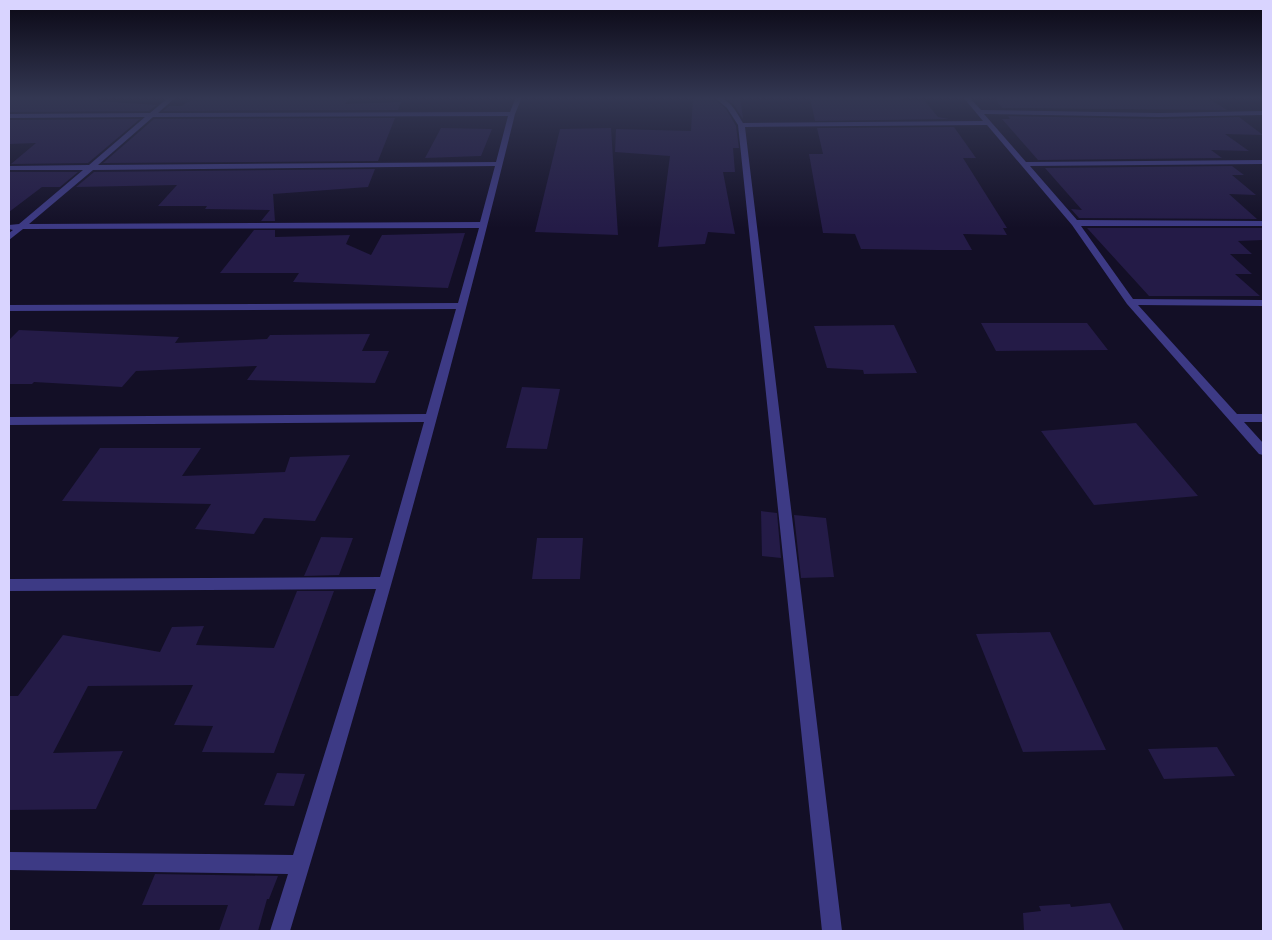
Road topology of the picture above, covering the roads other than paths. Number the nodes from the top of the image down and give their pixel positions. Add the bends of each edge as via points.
1 (121, 141) edge
2 (506, 141) edge
3 (743, 141) edge
4 (1004, 141) edge
5 (1263, 162) edge
6 (500, 164) junction
7 (1024, 164) junction
8 (92, 167) junction
9 (9, 168) edge
10 (1075, 223) junction
11 (1263, 223) edge
12 (484, 225) junction
13 (9, 226) edge
14 (22, 227) junction
15 (9, 237) edge
16 (1130, 302) junction
17 (1263, 303) edge
18 (460, 306) junction
19 (9, 308) edge
20 (432, 418) junction
21 (1232, 418) junction
22 (1263, 418) edge
23 (9, 422) edge
24 (1263, 451) edge
25 (385, 583) junction
26 (9, 585) edge
27 (9, 861) edge
28 (298, 865) junction
29 (280, 931) edge
30 (832, 931) edge

1 - 8 street
2 - 6 street
3 - 30 street
4 - 7 street
5 - 7 street
6 - 8 street
6 - 12 street
7 - 10 street
8 - 9 street
8 - 14 street
10 - 11 street
10 - 16 street
12 - 14 street
12 - 18 street
13 - 14 street
14 - 15 street
16 - 17 street
16 - 21 street
18 - 19 street
18 - 20 street
20 - 23 street
20 - 25 street
21 - 22 street
21 - 24 street
25 - 26 street
25 - 28 street
27 - 28 street
28 - 29 street

